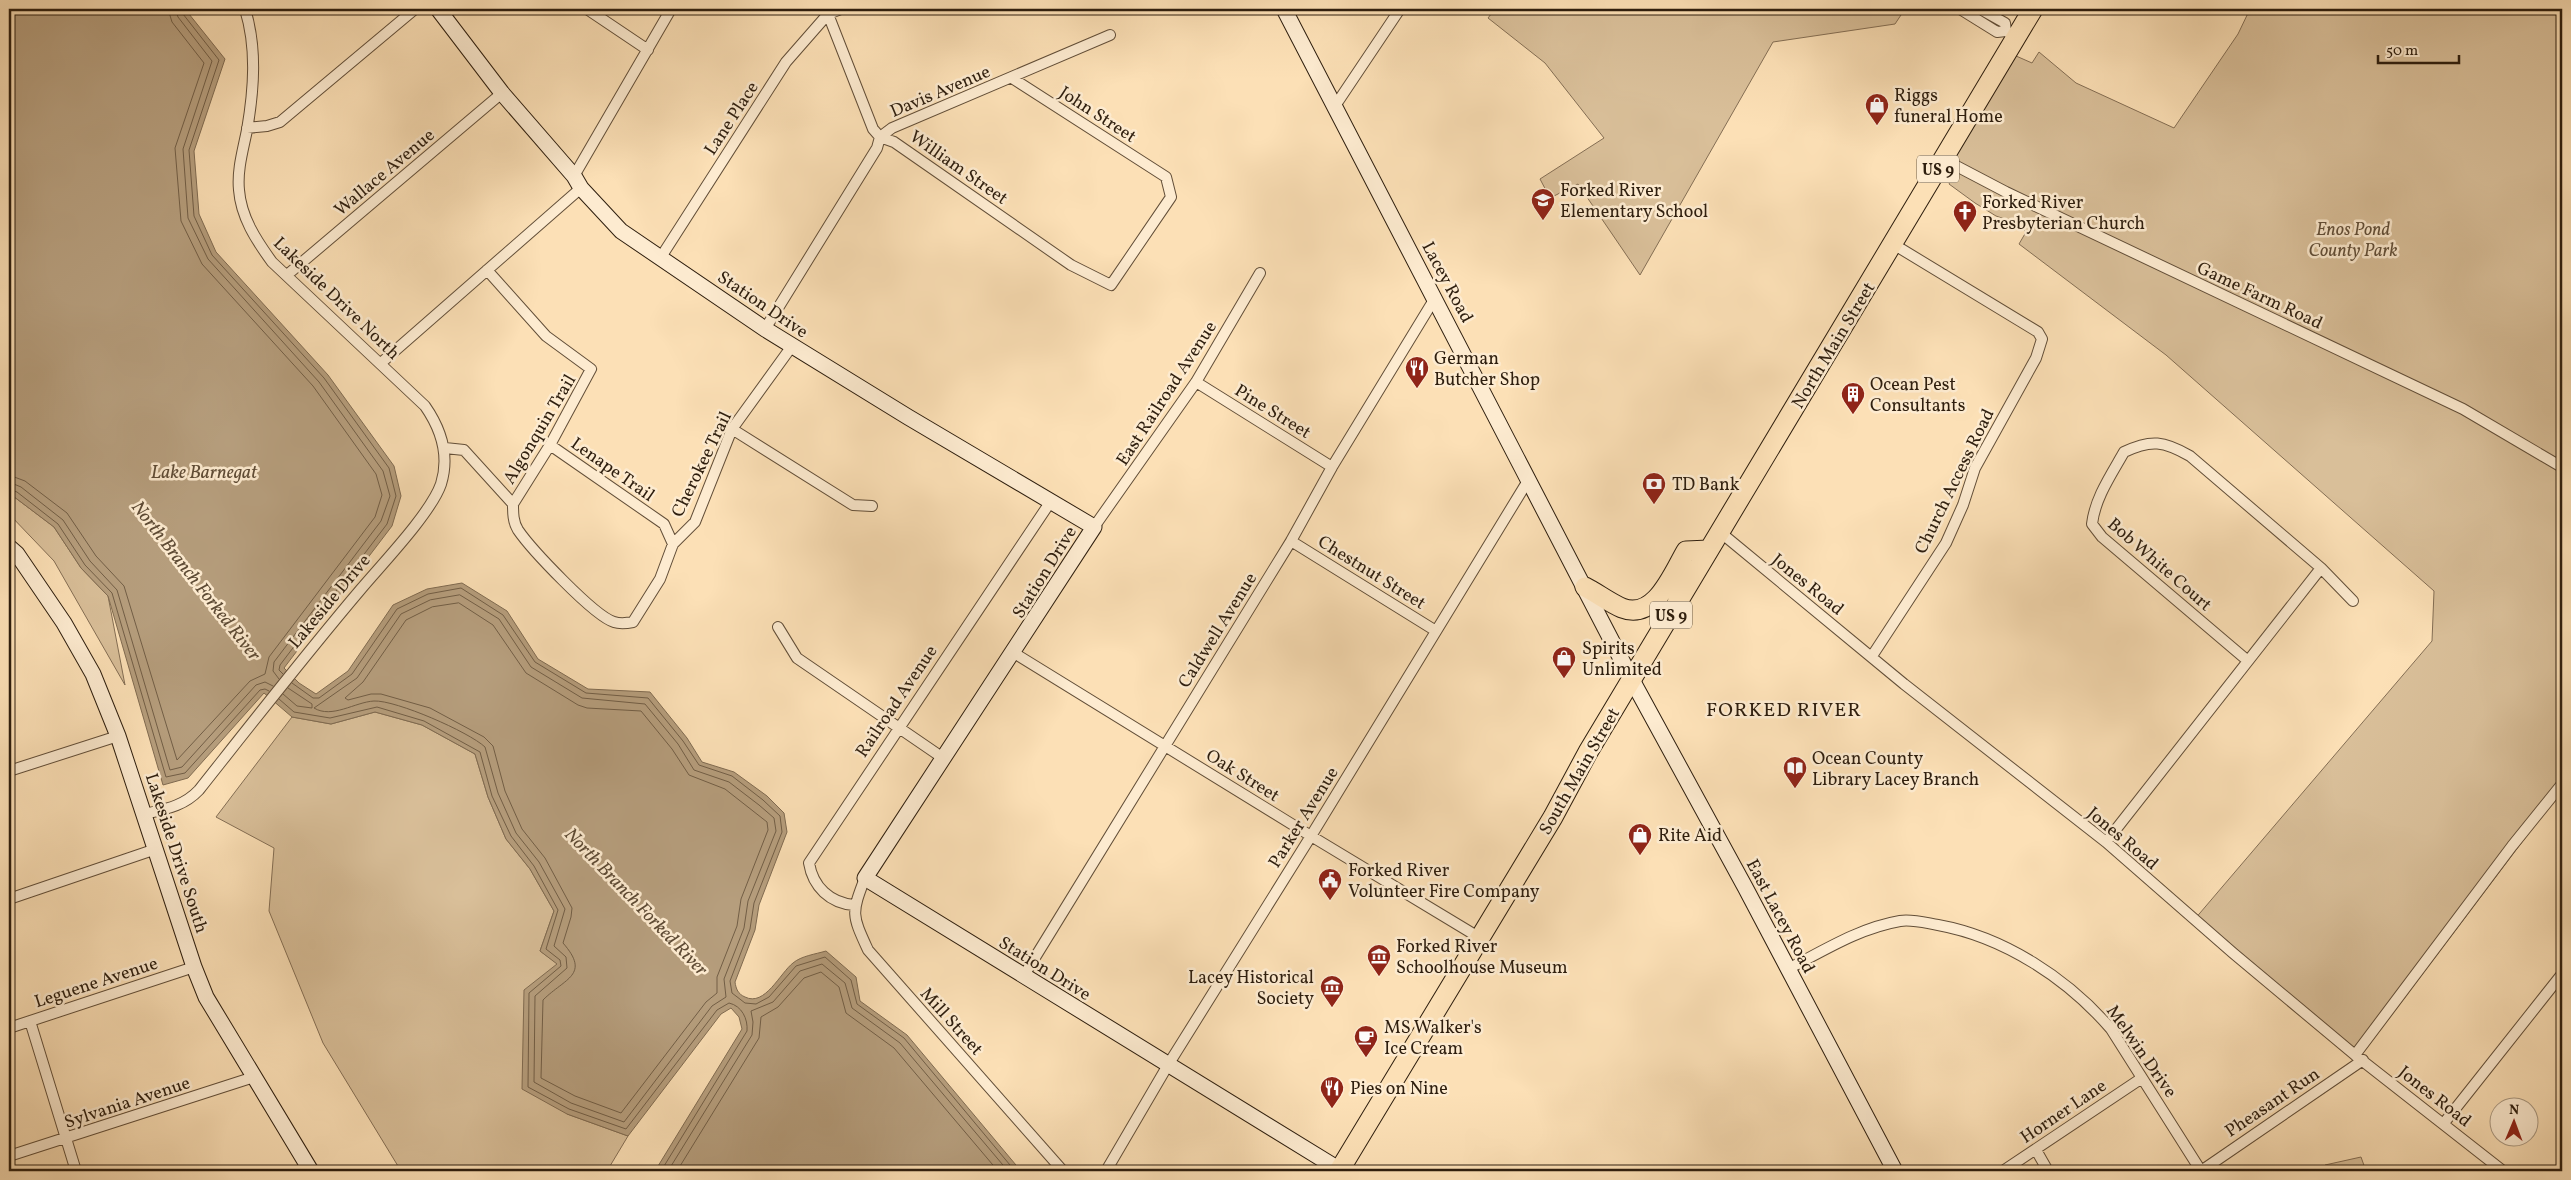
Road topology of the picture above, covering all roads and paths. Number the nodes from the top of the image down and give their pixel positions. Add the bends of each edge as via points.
1 (245, 9) edge
2 (415, 9) edge
3 (438, 9) edge
4 (587, 9) edge
5 (671, 9) edge
6 (841, 9) edge
7 (1284, 9) edge
8 (1400, 9) edge
9 (1960, 9) edge
10 (1980, 9) edge
11 (2033, 9) edge
12 (827, 12) edge
13 (2011, 34) junction
14 (1110, 35) dead end
15 (648, 50) junction
16 (1012, 78) junction
17 (502, 93) junction
18 (1335, 106) junction
19 (247, 128) junction
20 (880, 137) junction
21 (1943, 159) junction
22 (578, 182) junction
23 (1893, 244) junction
24 (661, 257) junction
25 (487, 270) junction
26 (1260, 273) dead end
27 (287, 275) junction
28 (1111, 285) joint
29 (1435, 298) junction
30 (765, 329) junction
31 (792, 346) junction
32 (381, 363) junction
33 (1196, 382) junction
34 (732, 429) junction
35 (550, 445) junction
36 (445, 448) junction
37 (2560, 466) dead end
38 (1332, 467) junction
39 (1529, 479) junction
40 (1050, 501) junction
41 (512, 504) junction
42 (872, 506) dead end
43 (1094, 527) junction
44 (1720, 532) junction
45 (1291, 542) junction
46 (673, 544) junction
47 (9, 547) edge
48 (1709, 550) junction
49 (2321, 568) junction
50 (1585, 586) junction
51 (2353, 601) dead end
52 (778, 627) dead end
53 (1436, 631) junction
54 (1014, 652) junction
55 (1872, 656) junction
56 (2248, 661) junction
57 (1632, 680) junction
58 (899, 726) junction
59 (118, 736) junction
60 (1165, 746) junction
61 (944, 758) junction
62 (9, 771) edge
63 (2562, 784) edge
64 (145, 814) junction
65 (1311, 836) junction
66 (2106, 842) junction
67 (156, 849) junction
68 (865, 878) junction
69 (9, 899) edge
70 (854, 905) junction
71 (1480, 938) junction
72 (194, 967) junction
73 (1788, 969) junction
74 (2562, 974) edge
75 (1023, 976) junction
76 (30, 1021) junction
77 (9, 1028) edge
78 (2359, 1058) junction
79 (1168, 1065) junction
80 (254, 1077) junction
81 (2142, 1078) junction
82 (2444, 1123) junction
83 (66, 1139) junction
84 (2036, 1150) junction
85 (9, 1156) edge
86 (1340, 1170) edge
87 (76, 1171) edge
88 (311, 1171) edge
89 (1063, 1171) edge
90 (1106, 1171) edge
91 (1894, 1171) edge
92 (2002, 1171) edge
93 (2048, 1171) edge
94 (2201, 1171) edge
95 (2504, 1171) edge

1 - 19 street, Lakeside Drive North via 254,54
2 - 19 street via 280,122
3 - 17 street, Station Drive
4 - 15 street
5 - 15 street
6 - 12 street, Lane Place
7 - 18 street, Lacey Road
8 - 18 street
9 - 13 street via 1997,32
10 - 13 street via 2005,23
11 - 13 highway, North Main Street / US 9
12 - 20 street, William Street via 873,128
12 - 24 street, Lane Place via 786,62
13 - 21 highway, North Main Street / US 9
14 - 16 street, Davis Avenue
15 - 22 street
16 - 20 street, Davis Avenue via 892,128
16 - 28 street, John Street via 1166,177 1171,197
17 - 22 street, Station Drive
17 - 27 street, Wallace Avenue
18 - 29 street, Lacey Road
19 - 27 street, Lakeside Drive North via 238,173 245,216 257,242
20 - 28 street, William Street via 894,142 1071,264
20 - 30 street, Davis Avenue via 877,148
21 - 23 highway, North Main Street / US 9
21 - 37 street, Game Farm Road via 2014,196 2462,409
22 - 24 street, Station Drive via 621,231
22 - 25 street
23 - 44 highway, North Main Street / US 9
23 - 55 street, Church Access Road via 2038,332 2042,339 2036,358 1974,468 1963,505 1946,543
24 - 30 street, Station Drive
25 - 32 street
25 - 35 street, Algonquin Trail via 546,336 591,369
26 - 33 street, East Railroad Avenue
27 - 32 street, Lakeside Drive North
29 - 38 street, Caldwell Avenue
29 - 39 street, Lacey Road
30 - 31 street, Station Drive
31 - 34 street, Cherokee Trail
31 - 40 street, Station Drive
32 - 36 street, Lakeside Drive North via 425,406 438,425
33 - 38 street, Pine Street
33 - 43 street, East Railroad Avenue
34 - 42 street via 853,505
34 - 46 street, Cherokee Trail via 695,522
35 - 41 street, Algonquin Trail
35 - 46 street, Lenape Trail via 664,524
36 - 41 street, Cherokee Trail via 464,450
36 - 64 street, Lakeside Drive via 441,483 433,499 189,800
38 - 45 street, Caldwell Avenue
39 - 50 street, Lacey Road
39 - 53 street, Parker Avenue
40 - 43 street, Station Drive
40 - 58 street, Railroad Avenue
41 - 46 street, Cherokee Trail via 518,530 555,572 614,622 633,622 660,579
43 - 54 street, Station Drive
44 - 48 highway, North Main Street / US 9
44 - 55 street, Jones Road
45 - 53 street, Chestnut Street
45 - 60 street, Caldwell Avenue
47 - 59 street, Lakeside Drive South via 64,623 93,674
48 - 50 highway via 1686,551 1663,591 1652,604 1637,611 1623,608
48 - 57 highway, North Main Street / US 9
49 - 51 street, Bob White Court
49 - 56 street
49 - 56 street, Bob White Court via 2190,456 2172,446 2155,442 2124,452 2103,488 2092,524 2102,537
50 - 57 street, Lacey Road
52 - 58 street via 797,658
53 - 65 street, Parker Avenue
54 - 60 street, Oak Street
54 - 61 street, Station Drive
55 - 66 street, Jones Road
56 - 66 street
57 - 71 highway, South Main Street / US 9
57 - 73 street, East Lacey Road
58 - 61 street
58 - 70 street, Railroad Avenue via 809,863 811,874 821,889 840,904
59 - 62 street
59 - 64 street, Lakeside Drive South
60 - 65 street, Oak Street
60 - 75 street, Caldwell Avenue
61 - 68 street, Station Drive
63 - 78 street, Pheasant Run via 2512,846
64 - 67 street, Lakeside Drive South
65 - 71 street, Oak Street
65 - 79 street, Parker Avenue
66 - 78 street, Jones Road
67 - 69 street
67 - 72 street, Lakeside Drive South
68 - 70 street
68 - 75 street, Station Drive
70 - 89 street, Mill Street via 855,921 868,950
71 - 86 highway, South Main Street / US 9
72 - 76 street, Leguene Avenue
72 - 80 street, Lakeside Drive South via 206,997
73 - 81 street, Melwin Drive via 1849,938 1902,921 1947,927 1984,938 2036,963 2083,1001 2111,1029
73 - 91 street, East Lacey Road
74 - 82 street
75 - 79 street, Station Drive
76 - 77 street, Leguene Avenue
76 - 83 street
78 - 82 street, Jones Road
78 - 94 street, Pheasant Run
79 - 86 street, Station Drive
79 - 90 street, Parker Avenue
80 - 83 street, Sylvania Avenue
80 - 88 street, Lakeside Drive South
81 - 84 street, Horner Lane
81 - 94 street, Melwin Drive
82 - 95 street, Jones Road
83 - 85 street, Sylvania Avenue
83 - 87 street
84 - 92 street, Horner Lane
84 - 93 street

